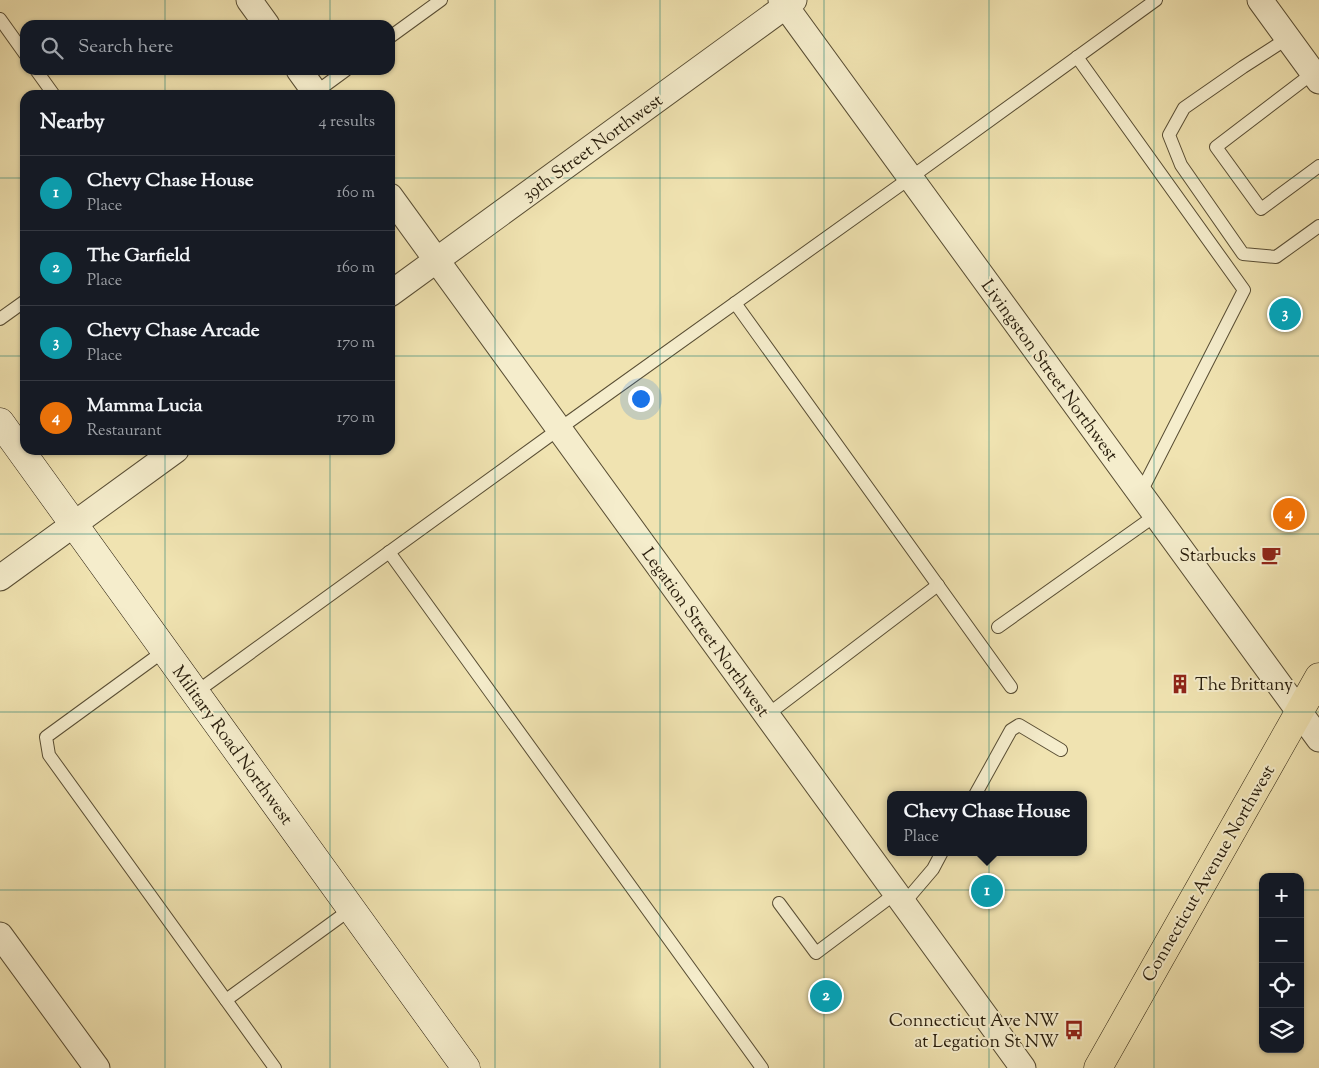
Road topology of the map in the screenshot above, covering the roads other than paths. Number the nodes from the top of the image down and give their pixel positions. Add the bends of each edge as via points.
1 (249, 0) edge
2 (441, 0) edge
3 (1156, 0) edge
4 (1260, 0) edge
5 (787, 2) edge
6 (0, 19) edge
7 (263, 20) edge
8 (395, 34) edge
9 (1288, 38) junction
10 (20, 47) edge
11 (1077, 57) junction
12 (40, 75) edge
13 (302, 75) edge
14 (340, 75) edge
15 (1316, 77) edge
16 (50, 90) edge
17 (312, 90) edge
18 (320, 90) edge
19 (1319, 166) edge
20 (910, 178) junction
21 (395, 203) edge
22 (1319, 226) edge
23 (436, 260) junction
24 (395, 290) edge
25 (735, 303) junction
26 (20, 305) edge
27 (0, 319) edge
28 (0, 422) edge
29 (559, 429) junction
30 (20, 450) edge
31 (23, 455) edge
32 (169, 455) edge
33 (1140, 494) junction
34 (1156, 515) junction
35 (73, 525) junction
36 (389, 552) junction
37 (0, 578) edge
38 (938, 585) junction
39 (998, 627) dead end
40 (164, 650) junction
41 (1319, 677) edge
42 (1012, 688) dead end
43 (195, 693) junction
44 (1299, 712) junction
45 (767, 716) junction
46 (1319, 739) edge
47 (1061, 750) dead end
48 (977, 791) edge
49 (940, 856) edge
50 (900, 898) junction
51 (779, 903) dead end
52 (351, 908) junction
53 (0, 935) edge
54 (226, 1000) junction
55 (97, 1068) edge
56 (275, 1068) edge
57 (466, 1068) edge
58 (762, 1068) edge
59 (1023, 1068) edge
60 (1098, 1068) edge

1 - 7 street
2 - 8 lane
3 - 11 lane
4 - 9 street
5 - 20 street, Livingston Street Northwest
5 - 23 street, 39th Street Northwest
6 - 10 lane
9 - 15 street
9 - 22 lane via 1184,108 1169,135 1181,165 1243,254 1276,257
11 - 20 lane
11 - 33 lane via 1244,290
12 - 16 lane
13 - 17 street
14 - 18 lane
15 - 19 lane via 1216,147 1261,208
20 - 25 lane
20 - 33 street, Livingston Street Northwest
21 - 23 street, Legation Street Northwest
23 - 24 street, 39th Street Northwest
23 - 29 street, Legation Street Northwest
25 - 29 lane
25 - 38 lane
26 - 27 lane
28 - 30 main road, Military Road Northwest
29 - 36 lane
29 - 45 street, Legation Street Northwest
31 - 35 main road, Military Road Northwest
32 - 35 street
33 - 34 street, Livingston Street Northwest
34 - 39 lane
34 - 44 street, Livingston Street Northwest
35 - 37 street
35 - 40 main road, Military Road Northwest
36 - 43 lane
36 - 58 lane
38 - 42 lane
38 - 45 lane
40 - 43 main road, Military Road Northwest
40 - 54 lane via 46,737 49,755
41 - 44 main road, Connecticut Avenue Northwest
43 - 52 main road, Military Road Northwest
44 - 46 street, Livingston Street Northwest
44 - 60 main road, Connecticut Avenue Northwest
45 - 50 street, Legation Street Northwest
47 - 48 lane via 1018,725 1011,730
49 - 50 lane via 933,869
50 - 51 lane via 816,953
50 - 59 street, Legation Street Northwest
52 - 54 lane
52 - 57 main road, Military Road Northwest
53 - 55 street
54 - 56 lane

